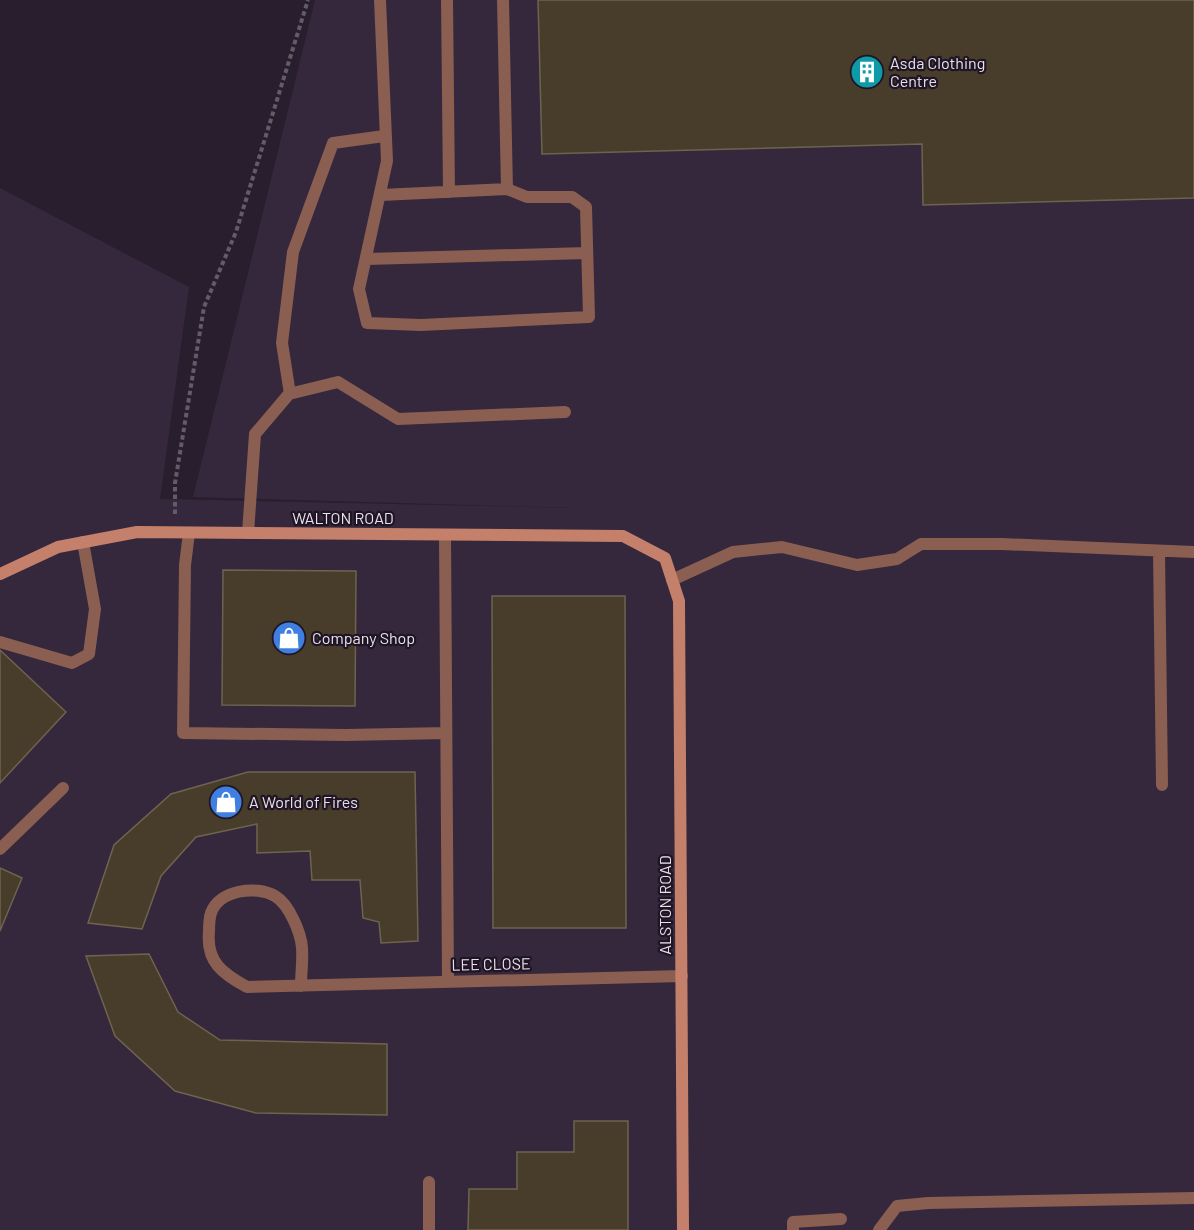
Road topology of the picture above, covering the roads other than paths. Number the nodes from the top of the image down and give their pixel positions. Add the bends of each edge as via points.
1 (380, 0) edge
2 (447, 0) edge
3 (503, 0) edge
4 (384, 136) junction
5 (507, 189) junction
6 (449, 192) junction
7 (381, 195) junction
8 (587, 253) junction
9 (367, 259) junction
10 (290, 394) junction
11 (565, 412) dead end
12 (189, 533) junction
13 (248, 533) junction
14 (445, 535) junction
15 (83, 542) junction
16 (1159, 551) junction
17 (1194, 552) edge
18 (0, 574) edge
19 (672, 580) junction
20 (0, 642) edge
21 (446, 733) junction
22 (1162, 784) dead end
23 (63, 788) dead end
24 (0, 849) edge
25 (682, 976) junction
26 (448, 982) junction
27 (301, 986) junction
28 (429, 1182) dead end
29 (1194, 1198) edge
30 (841, 1219) dead end
31 (429, 1230) edge
32 (683, 1230) edge
33 (793, 1230) edge
34 (879, 1230) edge

1 - 4 lane
2 - 6 lane
3 - 5 lane
4 - 7 lane via 387,161
4 - 10 lane via 333,143 292,252 282,343
5 - 6 lane
5 - 8 lane via 527,197 572,197 586,207
6 - 7 lane
7 - 9 lane
8 - 9 lane
8 - 9 lane via 589,316 421,325 367,323 359,289
10 - 11 lane via 338,382 398,419
10 - 13 lane via 255,434
12 - 13 street, WALTON ROAD
12 - 15 street, WALTON ROAD via 137,532
12 - 21 lane via 183,733
13 - 14 street, WALTON ROAD
14 - 19 street, WALTON ROAD via 624,536 665,558
14 - 21 lane
15 - 18 street, WALTON ROAD via 58,547
15 - 20 lane via 95,609 89,654 72,663
16 - 17 lane
16 - 19 lane via 921,544 897,559 857,566 782,547 733,552
16 - 22 lane
19 - 25 street, ALSTON ROAD via 679,601
21 - 26 lane
23 - 24 lane
25 - 26 lane, LEE CLOSE
25 - 32 street, ALSTON ROAD
26 - 27 lane, LEE CLOSE
27 - 27 lane, LEE CLOSE via 247,987 224,975 210,958 208,936 211,912 223,898 242,890 260,890 277,897 290,914 302,947
28 - 31 lane
29 - 34 lane via 897,1206
30 - 33 lane via 793,1222

